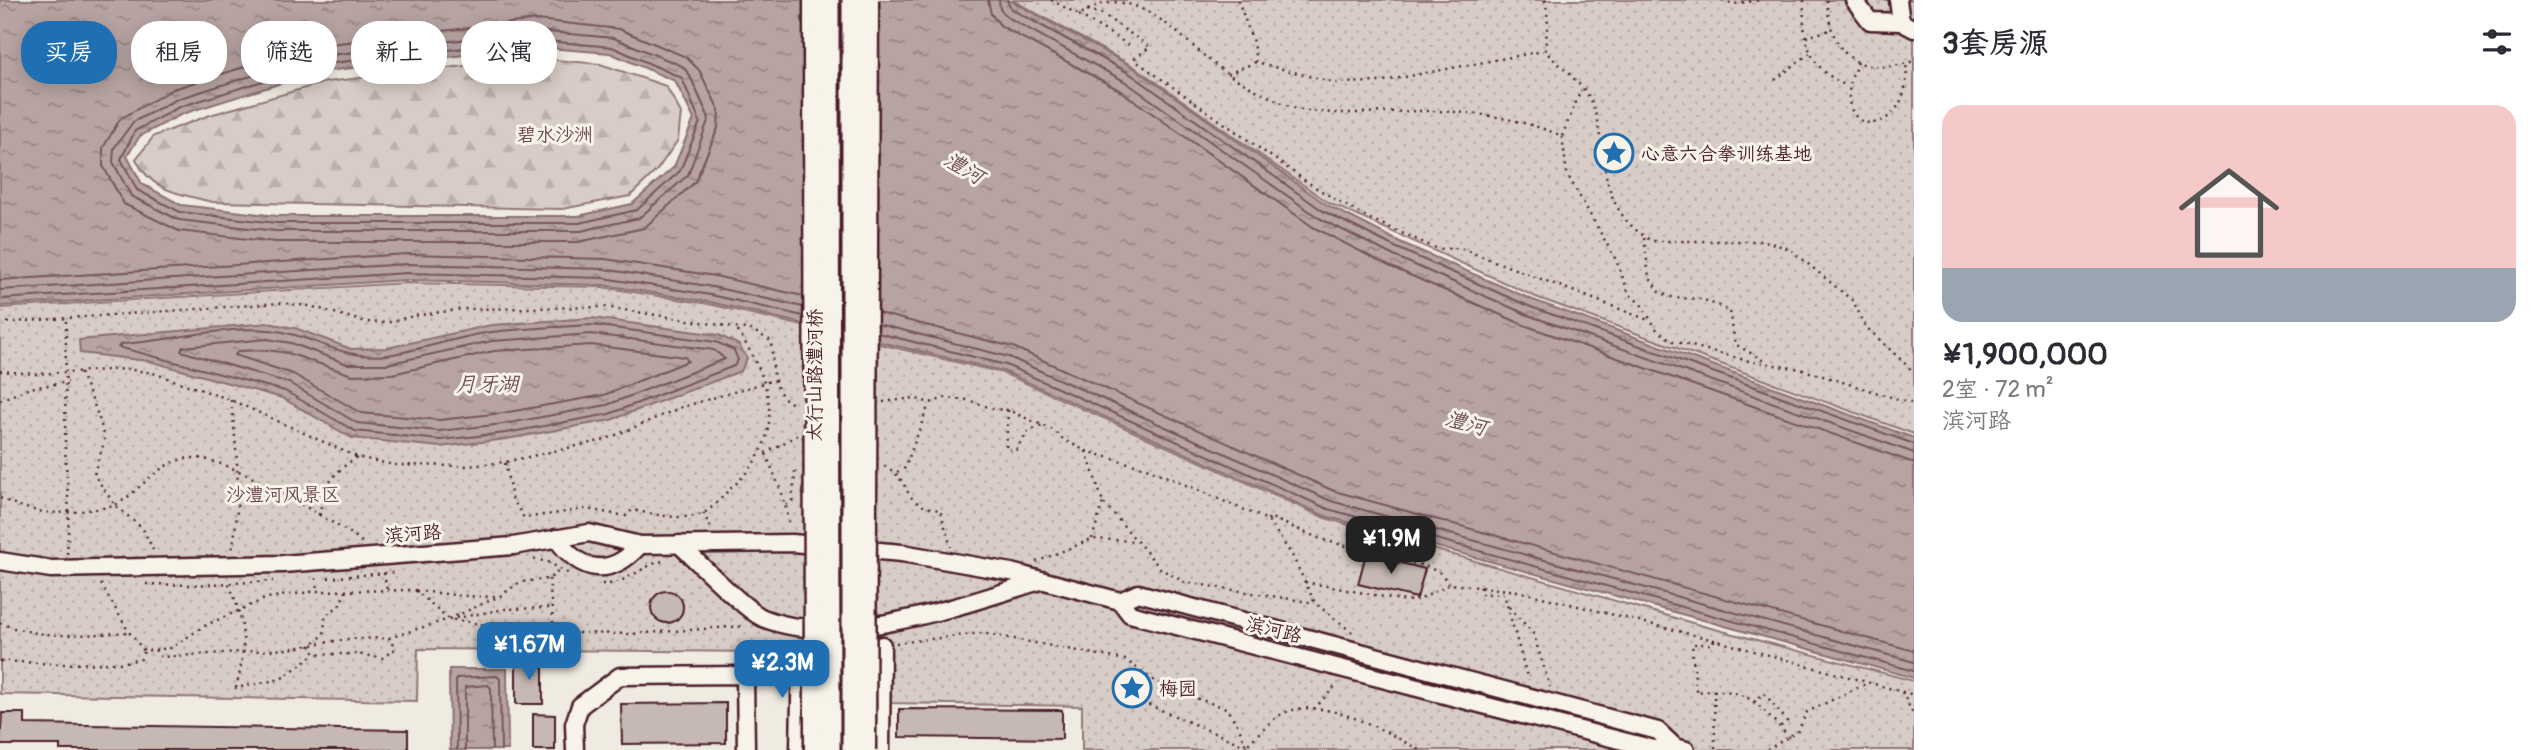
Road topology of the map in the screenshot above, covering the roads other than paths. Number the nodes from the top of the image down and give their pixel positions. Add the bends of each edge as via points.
1 (812, 0) edge
2 (828, 0) edge
3 (853, 0) edge
4 (870, 0) edge
5 (1854, 0) edge
6 (1898, 0) edge
7 (1908, 26) edge
8 (556, 538) junction
9 (679, 544) junction
10 (640, 545) junction
11 (821, 546) junction
12 (861, 549) junction
13 (0, 561) edge
14 (1043, 580) junction
15 (1120, 601) junction
16 (882, 645) road end
17 (801, 650) dead end
18 (1352, 652) junction
19 (1344, 669) junction
20 (1534, 699) junction
21 (1529, 717) junction
22 (1681, 749) edge
23 (575, 750) edge
24 (746, 750) edge
25 (799, 750) edge
26 (813, 750) edge
27 (828, 750) edge
28 (853, 750) edge
29 (867, 750) edge
30 (881, 750) edge

1 - 11 street, 太行山路澧河桥, bridge
2 - 11 main road, 太行山路澧河桥, bridge
3 - 12 main road, 太行山路澧河桥, bridge
4 - 12 street, 太行山路澧河桥, bridge
5 - 7 street via 1870,21
6 - 7 street
8 - 10 street, 滨河路 via 589,533
8 - 10 street via 589,568 626,561
8 - 13 street, 滨河路 via 513,546 230,565 66,569
9 - 10 street, 滨河路
9 - 11 street, 滨河路
9 - 14 street via 761,618 800,628 882,625
11 - 26 street, 太行山路澧河桥, bridge
11 - 27 main road, 太行山路澧河桥, bridge
12 - 14 street, 滨河路
12 - 28 main road, 太行山路澧河桥, bridge
12 - 29 street, 太行山路澧河桥, bridge
14 - 15 street, 滨河路
15 - 18 street via 1138,593
15 - 19 street, 滨河路 via 1130,614
16 - 30 street
17 - 25 street
18 - 19 street
18 - 20 street
19 - 21 street, 滨河路
20 - 21 street
20 - 22 street via 1658,732
21 - 22 street, 滨河路 via 1654,749
23 - 24 street via 574,724 580,706 620,676 745,675

